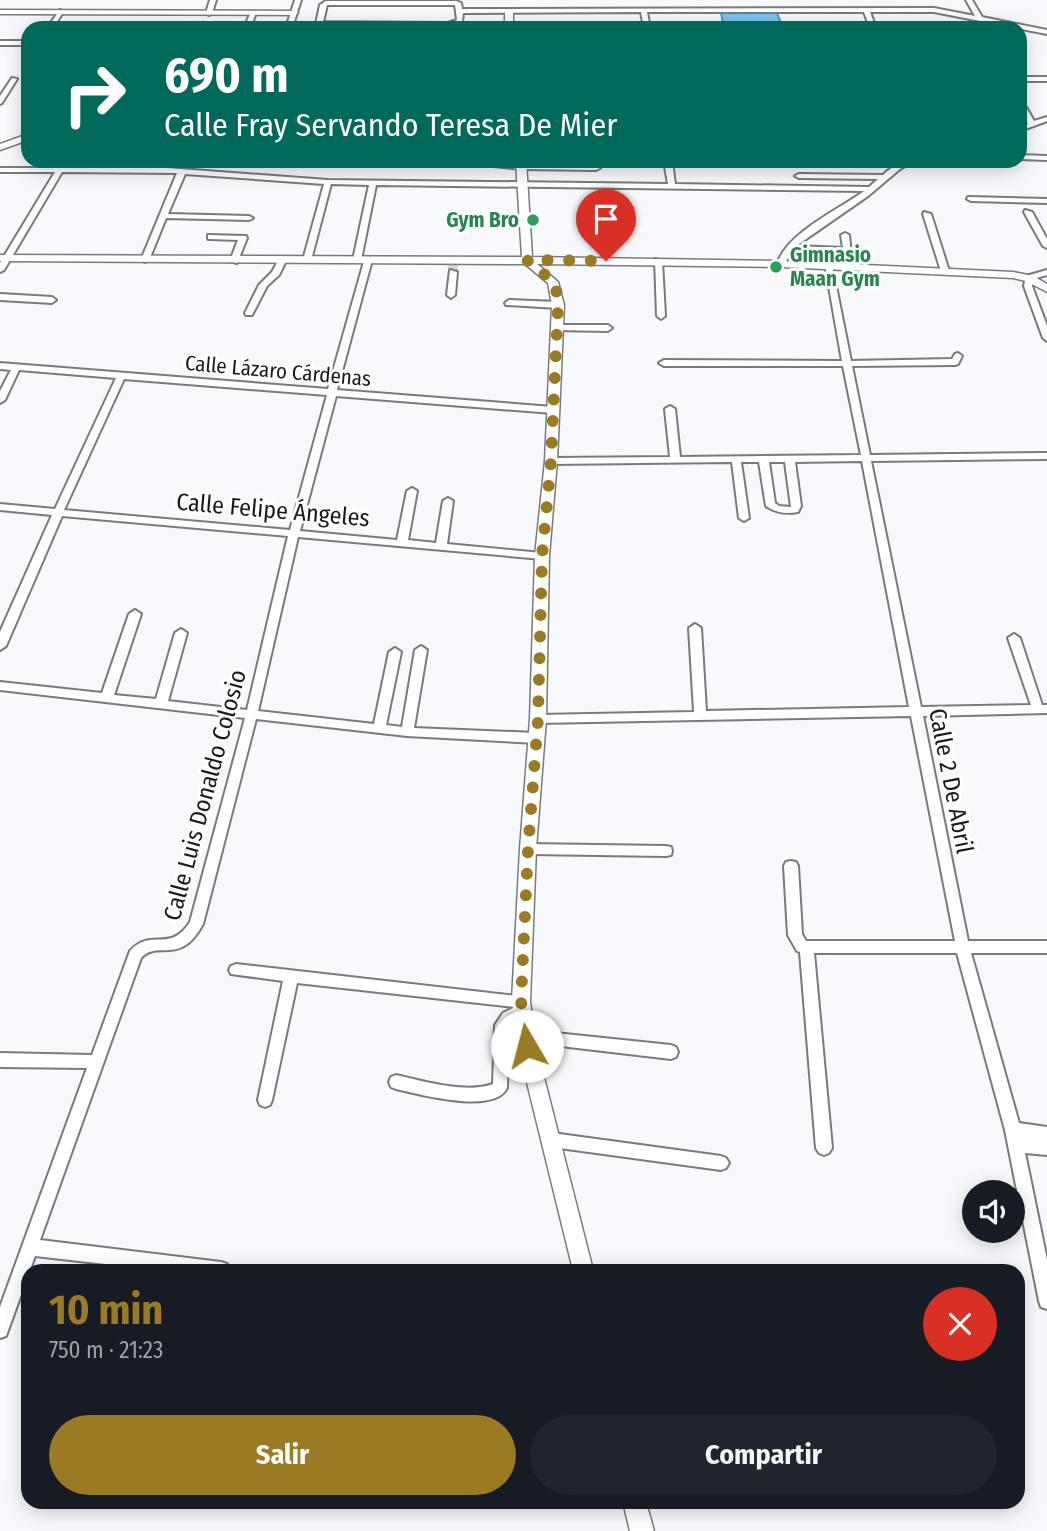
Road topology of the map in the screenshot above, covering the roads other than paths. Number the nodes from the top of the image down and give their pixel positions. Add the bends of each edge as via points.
1 (213, 0) edge
2 (298, 0) edge
3 (401, 0) edge
4 (509, 0) edge
5 (576, 0) edge
6 (968, 0) edge
7 (372, 1) edge
8 (393, 3) junction
9 (866, 10) junction
10 (459, 11) junction
11 (509, 11) junction
12 (576, 11) junction
13 (644, 11) junction
14 (0, 12) edge
15 (60, 12) junction
16 (209, 13) junction
17 (253, 13) junction
18 (294, 13) junction
19 (320, 13) junction
20 (968, 16) junction
21 (979, 18) junction
22 (54, 21) edge
23 (250, 21) edge
24 (291, 21) edge
25 (319, 21) edge
26 (460, 21) edge
27 (509, 21) edge
28 (646, 21) edge
29 (870, 21) edge
30 (971, 21) edge
31 (994, 21) edge
32 (1027, 28) edge
33 (1047, 32) edge
34 (0, 43) edge
35 (21, 43) edge
36 (1027, 77) edge
37 (13, 79) dead end
38 (1047, 79) edge
39 (0, 102) edge
40 (1027, 115) edge
41 (1047, 119) edge
42 (1031, 123) junction
43 (1027, 125) edge
44 (21, 139) edge
45 (0, 146) edge
46 (1027, 158) edge
47 (1047, 158) edge
48 (522, 168) edge
49 (669, 168) edge
50 (894, 168) edge
51 (0, 170) edge
52 (60, 170) junction
53 (181, 173) junction
54 (799, 176) dead end
55 (884, 177) junction
56 (328, 183) junction
57 (373, 183) junction
58 (524, 186) junction
59 (672, 187) junction
60 (871, 189) junction
61 (971, 199) dead end
62 (1047, 201) edge
63 (1028, 212) dead end
64 (927, 215) dead end
65 (163, 216) junction
66 (249, 218) dead end
67 (853, 227) dead end
68 (845, 235) junction
69 (211, 237) dead end
70 (1047, 246) edge
71 (789, 248) junction
72 (824, 250) junction
73 (3, 258) edge
74 (145, 260) junction
75 (307, 260) junction
76 (362, 260) junction
77 (527, 260) junction
78 (234, 261) junction
79 (282, 261) junction
80 (658, 261) junction
81 (781, 264) junction
82 (453, 266) junction
83 (828, 266) junction
84 (0, 270) edge
85 (945, 271) junction
86 (1047, 272) edge
87 (1029, 278) junction
88 (1047, 289) edge
89 (451, 295) dead end
90 (0, 298) edge
91 (52, 300) dead end
92 (509, 303) dead end
93 (558, 305) junction
94 (250, 313) dead end
95 (661, 316) dead end
96 (557, 328) junction
97 (608, 328) dead end
98 (1047, 338) edge
99 (958, 356) dead end
100 (664, 363) dead end
101 (846, 364) junction
102 (0, 366) edge
103 (16, 368) junction
104 (121, 376) junction
105 (332, 394) junction
106 (0, 400) edge
107 (670, 409) dead end
108 (553, 410) junction
109 (1047, 456) edge
110 (865, 458) junction
111 (675, 459) junction
112 (736, 459) junction
113 (764, 459) junction
114 (790, 459) junction
115 (551, 461) junction
116 (412, 491) dead end
117 (448, 501) dead end
118 (0, 507) edge
119 (60, 512) junction
120 (744, 518) dead end
121 (294, 533) junction
122 (402, 543) junction
123 (440, 547) junction
124 (542, 556) junction
125 (135, 614) dead end
126 (695, 628) dead end
127 (181, 633) dead end
128 (1014, 638) dead end
129 (0, 646) edge
130 (421, 650) dead end
131 (396, 652) dead end
132 (0, 686) edge
133 (107, 697) junction
134 (161, 703) junction
135 (1043, 709) edge
136 (916, 711) junction
137 (252, 713) junction
138 (700, 715) junction
139 (538, 719) junction
140 (379, 728) junction
141 (407, 732) junction
142 (537, 738) junction
143 (528, 849) junction
144 (666, 850) dead end
145 (791, 866) dead end
146 (1047, 947) edge
147 (807, 948) junction
148 (963, 948) junction
149 (236, 970) dead end
150 (291, 976) junction
151 (521, 1006) junction
152 (526, 1036) junction
153 (671, 1052) dead end
154 (0, 1060) edge
155 (96, 1062) junction
156 (396, 1082) dead end
157 (265, 1100) dead end
158 (1047, 1134) edge
159 (1015, 1138) junction
160 (552, 1140) junction
161 (824, 1148) dead end
162 (1047, 1148) edge
163 (721, 1163) dead end
164 (30, 1247) junction
165 (24, 1264) edge
166 (171, 1264) edge
167 (582, 1264) edge
168 (21, 1272) edge
169 (1047, 1301) edge
170 (0, 1330) edge
171 (637, 1509) edge
172 (642, 1531) edge

1 - 16 street
2 - 18 street
3 - 8 street
4 - 11 street
5 - 12 street
6 - 21 street
7 - 8 street
7 - 19 street via 326,3
8 - 10 street via 456,3
9 - 13 street
9 - 20 street via 934,10
9 - 29 street
10 - 11 street
10 - 26 street
11 - 12 street
11 - 27 main road
12 - 13 street
13 - 28 street
14 - 15 main road
15 - 16 main road
15 - 22 street
16 - 17 main road
17 - 18 main road
17 - 23 street
18 - 19 street
18 - 24 street
19 - 25 street
20 - 21 street
20 - 30 street
21 - 31 street
32 - 33 street
34 - 35 street
36 - 38 street
37 - 39 street
40 - 42 street
41 - 42 street
42 - 43 street
44 - 45 main road
46 - 47 street
48 - 58 main road
49 - 59 street
50 - 55 street
51 - 52 street
52 - 53 street
52 - 73 street
53 - 56 street
53 - 65 street
54 - 55 street
55 - 60 street
56 - 57 street
56 - 75 street
57 - 58 street
57 - 76 street, Calle Luis Donaldo Colosio
58 - 59 street
58 - 77 main road
59 - 60 street
60 - 71 street
61 - 62 street
63 - 70 street
64 - 85 street
65 - 66 street
65 - 74 street
67 - 68 street
68 - 72 street
68 - 72 street via 849,251
69 - 78 street via 243,238
71 - 72 street
71 - 81 street
73 - 74 main road
73 - 84 street
74 - 78 main road
75 - 76 main road
75 - 79 main road
76 - 82 main road
76 - 105 street, Calle Luis Donaldo Colosio
77 - 80 main road
77 - 82 main road
77 - 93 main road via 554,281
78 - 79 main road
79 - 94 street
80 - 81 main road
80 - 95 street
81 - 83 main road
82 - 89 street
83 - 85 main road
83 - 101 street, Calle 2 De Abril
85 - 87 main road
86 - 87 street
87 - 88 main road
87 - 98 street
90 - 91 street
92 - 93 street
93 - 96 main road
96 - 97 street
96 - 108 main road
99 - 101 street via 947,363
100 - 101 street
101 - 110 street, Calle 2 De Abril
102 - 103 street, Calle Lázaro Cárdenas
103 - 104 street, Calle Lázaro Cárdenas
103 - 106 street
104 - 105 street, Calle Lázaro Cárdenas
104 - 119 street
105 - 108 street, Calle Lázaro Cárdenas
105 - 121 street, Calle Luis Donaldo Colosio
107 - 111 street
108 - 115 main road
109 - 110 street
110 - 114 street
110 - 136 street, Calle 2 De Abril
111 - 112 street
111 - 115 street
112 - 113 street
112 - 120 street
113 - 114 street
113 - 114 street via 770,504 794,510
115 - 124 main road
116 - 122 street
117 - 123 street
118 - 119 street, Calle Felipe Ángeles
119 - 121 street, Calle Felipe Ángeles
119 - 129 street
121 - 122 street, Calle Felipe Ángeles
121 - 137 street, Calle Luis Donaldo Colosio
122 - 123 street, Calle Felipe Ángeles
123 - 124 street, Calle Felipe Ángeles
124 - 139 main road
125 - 133 street
126 - 138 street
127 - 134 street
128 - 135 street
130 - 141 street
131 - 140 street
132 - 133 street
133 - 134 street
134 - 137 street
135 - 136 street
136 - 138 street
136 - 148 street, Calle 2 De Abril
137 - 140 street
137 - 155 street, Calle Luis Donaldo Colosio via 196,924 183,943 138,950
138 - 139 street
139 - 142 main road
140 - 141 street
141 - 142 street
142 - 143 main road
143 - 144 street
143 - 151 main road
145 - 147 street via 796,940
146 - 148 street
147 - 148 street
147 - 161 street
148 - 159 street, Calle 2 De Abril
149 - 150 street
150 - 151 street
150 - 157 street
151 - 152 main road
151 - 156 street via 502,1025 500,1088 496,1092 473,1095
152 - 153 street
152 - 160 main road
154 - 155 street
155 - 164 street, Calle Luis Donaldo Colosio
158 - 159 street
159 - 162 street
159 - 169 street, Calle 2 De Abril
160 - 163 street
160 - 167 main road
164 - 165 street, Calle Luis Donaldo Colosio
164 - 166 street
168 - 170 street, Calle Luis Donaldo Colosio
171 - 172 main road

